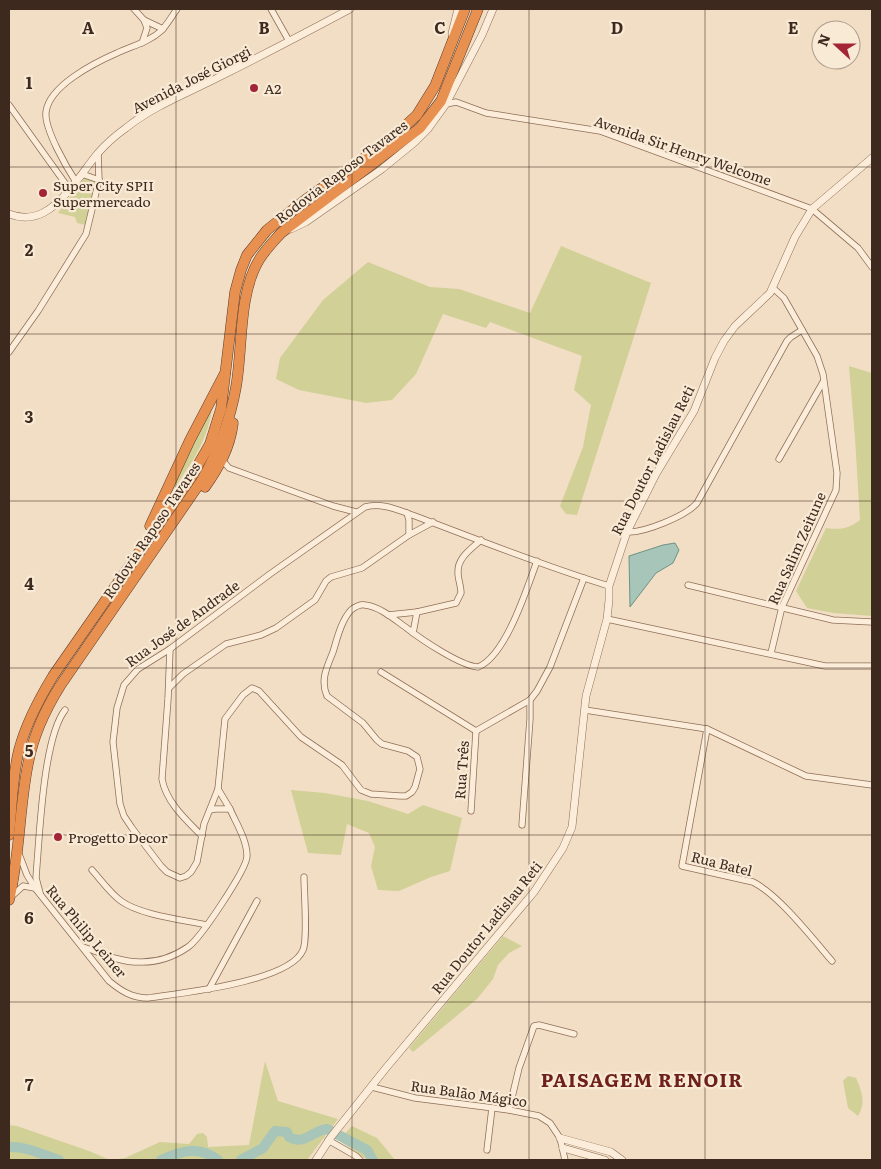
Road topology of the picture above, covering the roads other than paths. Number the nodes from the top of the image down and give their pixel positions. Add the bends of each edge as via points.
1 (134, 9) edge
2 (177, 9) edge
3 (271, 9) edge
4 (350, 9) edge
5 (458, 9) edge
6 (466, 9) edge
7 (478, 9) edge
8 (493, 9) edge
9 (144, 20) junction
10 (163, 29) junction
11 (289, 41) junction
12 (142, 42) junction
13 (447, 56) junction
14 (452, 93) junction
15 (456, 102) junction
16 (446, 104) junction
17 (9, 105) edge
18 (98, 153) junction
19 (872, 158) edge
20 (82, 174) junction
21 (99, 180) junction
22 (76, 182) junction
23 (70, 190) junction
24 (812, 209) junction
25 (9, 214) edge
26 (281, 234) junction
27 (872, 267) edge
28 (773, 288) junction
29 (802, 330) junction
30 (9, 352) edge
31 (227, 370) junction
32 (823, 382) junction
33 (236, 386) junction
34 (779, 460) dead end
35 (226, 464) junction
36 (356, 512) junction
37 (407, 513) junction
38 (432, 522) junction
39 (627, 532) junction
40 (409, 535) junction
41 (162, 540) junction
42 (480, 540) junction
43 (136, 556) junction
44 (537, 561) junction
45 (584, 578) junction
46 (688, 585) dead end
47 (608, 586) junction
48 (782, 607) junction
49 (417, 612) junction
50 (388, 614) junction
51 (607, 619) junction
52 (872, 622) edge
53 (413, 633) junction
54 (170, 649) junction
55 (771, 653) junction
56 (872, 666) edge
57 (381, 672) dead end
58 (169, 688) junction
59 (530, 700) junction
60 (65, 710) dead end
61 (585, 710) junction
62 (707, 729) junction
63 (476, 731) junction
64 (872, 785) edge
65 (218, 789) junction
66 (230, 809) junction
67 (210, 810) junction
68 (471, 812) dead end
69 (522, 825) dead end
70 (9, 835) edge
71 (202, 836) junction
72 (18, 853) junction
73 (92, 870) dead end
74 (304, 877) dead end
75 (35, 888) junction
76 (40, 895) junction
77 (9, 900) edge
78 (257, 901) dead end
79 (207, 925) junction
80 (83, 947) junction
81 (832, 961) dead end
82 (209, 989) junction
83 (574, 1034) dead end
84 (372, 1087) junction
85 (492, 1108) junction
86 (509, 1110) junction
87 (329, 1138) junction
88 (560, 1138) junction
89 (564, 1148) junction
90 (487, 1150) dead end
91 (316, 1160) edge
92 (360, 1160) edge
93 (565, 1160) edge
94 (605, 1160) edge
95 (622, 1160) edge

1 - 9 street
2 - 10 street
3 - 11 street
4 - 11 street, Avenida José Giorgi
5 - 13 street
6 - 13 highway, Rodovia Raposo Tavares
7 - 26 highway, Rodovia Raposo Tavares via 441,101 420,128
8 - 14 street
9 - 10 street
9 - 12 street via 146,28
10 - 12 street
11 - 18 street, Avenida José Giorgi via 142,116
12 - 22 street via 103,59 68,81 47,105 46,122
13 - 31 highway, Rodovia Raposo Tavares via 425,103 404,127 305,200 257,242 241,270 235,292
14 - 15 street
14 - 16 street
15 - 16 street
15 - 24 street, Avenida Sir Henry Welcome via 486,113 600,131
16 - 26 street via 422,135 382,169 306,222
17 - 23 street
18 - 20 street, Avenida José Giorgi
18 - 21 street
19 - 24 street, Rua Doutor Ladislau Reti
20 - 21 street
20 - 22 street, Avenida José Giorgi
21 - 30 street via 86,234
22 - 23 street, Avenida José Giorgi
23 - 25 street, Avenida José Giorgi via 54,208 40,214 21,217
24 - 27 street via 858,248
24 - 28 street, Rua Doutor Ladislau Reti via 795,237
26 - 33 highway, Rodovia Raposo Tavares via 269,246 252,276
28 - 29 street, Rua Salim Zeitune via 780,292
28 - 39 street, Rua Doutor Ladislau Reti via 724,340 694,411 656,474
29 - 32 street, Rua Salim Zeitune via 819,361
29 - 39 street via 787,341 693,508 641,531
31 - 43 highway
31 - 43 highway, Rodovia Raposo Tavares via 221,409 210,444 190,479
32 - 34 street
32 - 48 street, Rua Salim Zeitune via 837,484
33 - 35 highway
33 - 41 highway, Rodovia Raposo Tavares via 227,427 213,461
35 - 36 street
35 - 41 highway
36 - 37 street, Rua José de Andrade via 373,505
36 - 54 street, Rua José de Andrade
37 - 38 street, Rua José de Andrade
37 - 40 street
38 - 40 street
38 - 42 street, Rua José de Andrade
39 - 47 street, Rua Doutor Ladislau Reti
40 - 58 street via 362,568 331,577 315,600 276,628 226,644 183,674
41 - 72 highway, Rodovia Raposo Tavares via 60,686 40,722 28,763
42 - 44 street, Rua José de Andrade
42 - 49 street via 458,564 461,593 456,603
43 - 70 highway, Rodovia Raposo Tavares via 53,676 32,714 18,752
44 - 45 street, Rua José de Andrade
44 - 53 street via 514,621 482,666 467,665
45 - 47 street, Rua José de Andrade
45 - 59 street via 547,673
46 - 48 street
47 - 51 street, Rua Doutor Ladislau Reti
48 - 52 street via 833,620
48 - 55 street, Rua Salim Zeitune
49 - 50 street
49 - 53 street
50 - 53 street
50 - 65 street, Rua José de Andrade via 365,605 351,611 344,622 324,681 327,696 363,723 377,740 417,757 420,768 412,792 406,796 371,794 361,790 348,770 301,737 252,688 225,719
51 - 55 street
51 - 61 street, Rua Doutor Ladislau Reti
54 - 58 street
54 - 71 street, Rua José de Andrade via 130,676 120,695 113,742 120,804 132,828 161,866 174,876 180,878 191,872 199,855
55 - 56 street via 825,666
57 - 63 street
58 - 71 street via 162,779 167,795
59 - 63 street
59 - 69 street
60 - 76 street via 50,749 36,878
61 - 62 street
61 - 84 street, Rua Doutor Ladislau Reti via 572,827 563,848 534,892
62 - 64 street via 806,776
62 - 81 street, Rua Batel via 682,866 760,886 791,914
63 - 68 street, Rua Três
65 - 66 street
65 - 67 street, Rua José de Andrade
66 - 67 street
66 - 79 street via 244,842 246,864
67 - 71 street, Rua José de Andrade
72 - 75 street, Rua Philip Leiner
72 - 77 highway, Rodovia Raposo Tavares
73 - 79 street via 128,905
74 - 82 street, Rua Philip Leiner via 304,945 300,956 252,981
75 - 76 street, Rua Philip Leiner
75 - 77 street, Rua Philip Leiner via 23,886
76 - 80 street, Rua Philip Leiner
78 - 82 street
79 - 80 street via 190,946 158,960 134,962
80 - 82 street, Rua Philip Leiner via 109,981 132,996 148,998
83 - 86 street via 534,1026
84 - 85 street, Rua Balão Mágico via 414,1098
84 - 87 street, Rua Doutor Ladislau Reti
85 - 86 street, Rua Balão Mágico
85 - 90 street
86 - 88 street, Rua Balão Mágico via 545,1119
87 - 91 street, Rua Doutor Ladislau Reti
87 - 92 street
88 - 89 street, Rua Balão Mágico
88 - 95 street via 611,1152
89 - 93 street, Rua Balão Mágico
89 - 94 street

